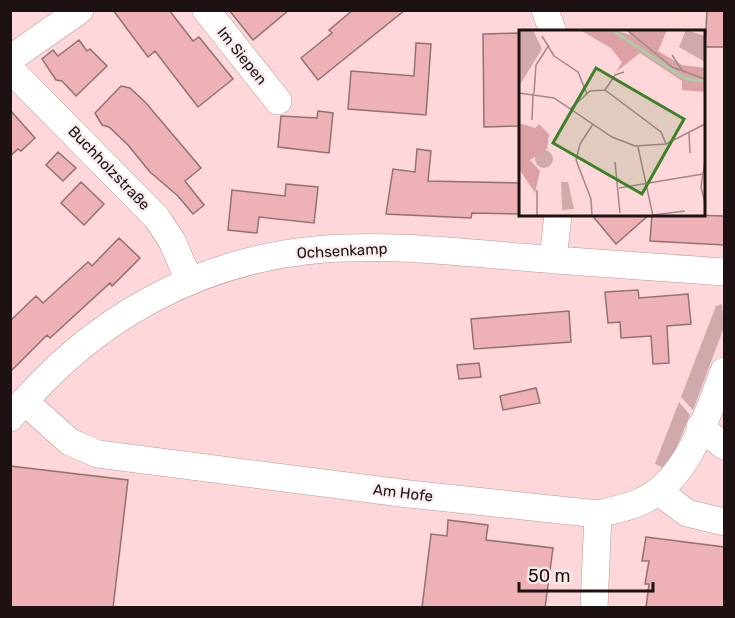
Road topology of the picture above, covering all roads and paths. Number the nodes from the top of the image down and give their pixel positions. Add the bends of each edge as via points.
1 (80, 10) edge
2 (206, 10) edge
3 (545, 10) edge
4 (552, 30) edge
5 (10, 59) edge
6 (10, 69) edge
7 (278, 101) dead end
8 (558, 216) edge
9 (553, 260) junction
10 (724, 272) edge
11 (189, 280) junction
12 (724, 371) edge
13 (17, 410) edge
14 (700, 428) junction
15 (724, 446) edge
16 (658, 491) junction
17 (598, 514) junction
18 (724, 522) edge
19 (594, 608) edge

1 - 5 street
2 - 7 street, Im Siepen
3 - 4 street
6 - 11 street, Buchholzstraße via 157,218
8 - 9 street
9 - 10 street, Ochsenkamp
9 - 11 street, Ochsenkamp via 392,248 326,249 268,256
11 - 13 street, Ochsenkamp via 151,298 98,334
12 - 14 street, Am Hofe
13 - 17 street, Am Hofe via 82,450 98,454
14 - 15 street
14 - 16 street, Am Hofe via 676,472
16 - 17 street, Am Hofe via 626,508
16 - 18 street via 687,513
17 - 19 street

